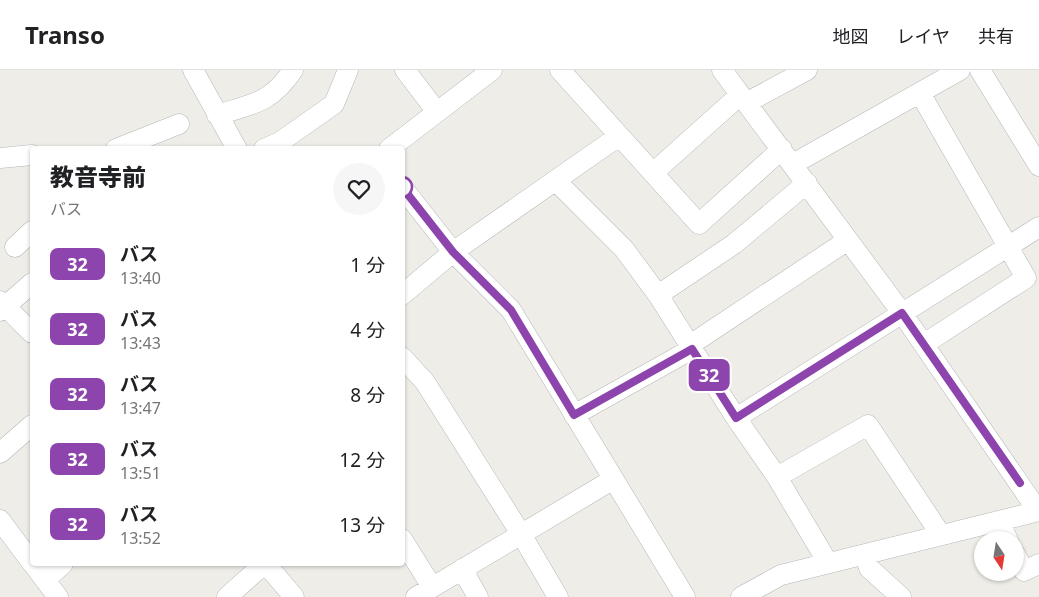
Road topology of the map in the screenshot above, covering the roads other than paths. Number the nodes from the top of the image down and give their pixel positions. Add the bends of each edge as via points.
1 (193, 70) edge
2 (348, 70) edge
3 (405, 70) edge
4 (492, 70) edge
5 (560, 70) edge
6 (722, 70) edge
7 (807, 70) edge
8 (959, 70) edge
9 (980, 70) edge
10 (283, 75) edge
11 (920, 92) junction
12 (743, 99) junction
13 (437, 112) junction
14 (217, 115) junction
15 (179, 124) dead end
16 (619, 136) junction
17 (124, 146) edge
18 (235, 146) edge
19 (271, 146) edge
20 (394, 146) edge
21 (30, 155) edge
22 (787, 156) junction
23 (0, 158) edge
24 (1039, 166) edge
25 (653, 173) junction
26 (556, 181) junction
27 (806, 183) junction
28 (405, 191) edge
29 (1039, 227) edge
30 (30, 234) edge
31 (848, 240) junction
32 (1008, 246) junction
33 (15, 247) dead end
34 (453, 252) junction
35 (30, 285) edge
36 (405, 292) edge
37 (658, 295) junction
38 (2, 306) edge
39 (902, 313) junction
40 (30, 331) edge
41 (924, 344) junction
42 (691, 347) junction
43 (405, 360) edge
44 (574, 415) junction
45 (736, 418) junction
46 (30, 427) edge
47 (0, 453) edge
48 (777, 477) junction
49 (612, 480) junction
50 (1038, 511) edge
51 (0, 520) edge
52 (998, 521) junction
53 (1003, 531) edge
54 (522, 534) junction
55 (941, 536) junction
56 (405, 547) edge
57 (865, 554) junction
58 (30, 560) edge
59 (828, 562) junction
60 (1039, 564) edge
61 (34, 566) edge
62 (61, 566) edge
63 (263, 566) edge
64 (267, 566) edge
65 (462, 570) junction
66 (1024, 571) edge
67 (45, 580) junction
68 (770, 590) edge
69 (424, 592) edge
70 (58, 597) edge
71 (227, 597) edge
72 (294, 597) edge
73 (478, 597) edge
74 (558, 597) edge
75 (685, 597) edge
76 (741, 597) edge
77 (901, 597) edge

1 - 14 street
2 - 19 street via 334,104
3 - 13 street
4 - 13 street
5 - 16 street
6 - 12 street
7 - 12 street
8 - 11 street
9 - 24 street
10 - 14 street via 268,99
11 - 22 street
11 - 32 street
12 - 22 street
12 - 25 street
13 - 20 street
14 - 18 street
15 - 17 street
16 - 25 street
16 - 26 street
21 - 23 street
22 - 25 street via 699,224
22 - 27 street
26 - 34 street
26 - 37 street via 624,249
27 - 31 street
27 - 37 street via 734,244
28 - 34 street
29 - 32 street
30 - 33 street
31 - 39 street
31 - 42 street
32 - 39 street
32 - 41 street via 1026,278
34 - 36 street
34 - 44 street via 511,310
35 - 38 street
37 - 42 street
38 - 40 street
39 - 41 street
39 - 45 street
41 - 50 street
42 - 44 street
42 - 45 street
43 - 54 street via 425,382
44 - 49 street
45 - 48 street
46 - 47 street
48 - 55 street via 868,425
48 - 59 street
49 - 54 street
49 - 75 street
50 - 52 street
51 - 58 street
52 - 53 street
52 - 55 street
54 - 65 street
54 - 74 street
55 - 57 street
56 - 69 street
57 - 59 street
57 - 77 street via 869,568
59 - 68 street via 781,575
60 - 66 street
61 - 67 street
62 - 67 street
63 - 71 street
64 - 72 street
65 - 69 street
65 - 73 street
67 - 70 street
68 - 76 street

